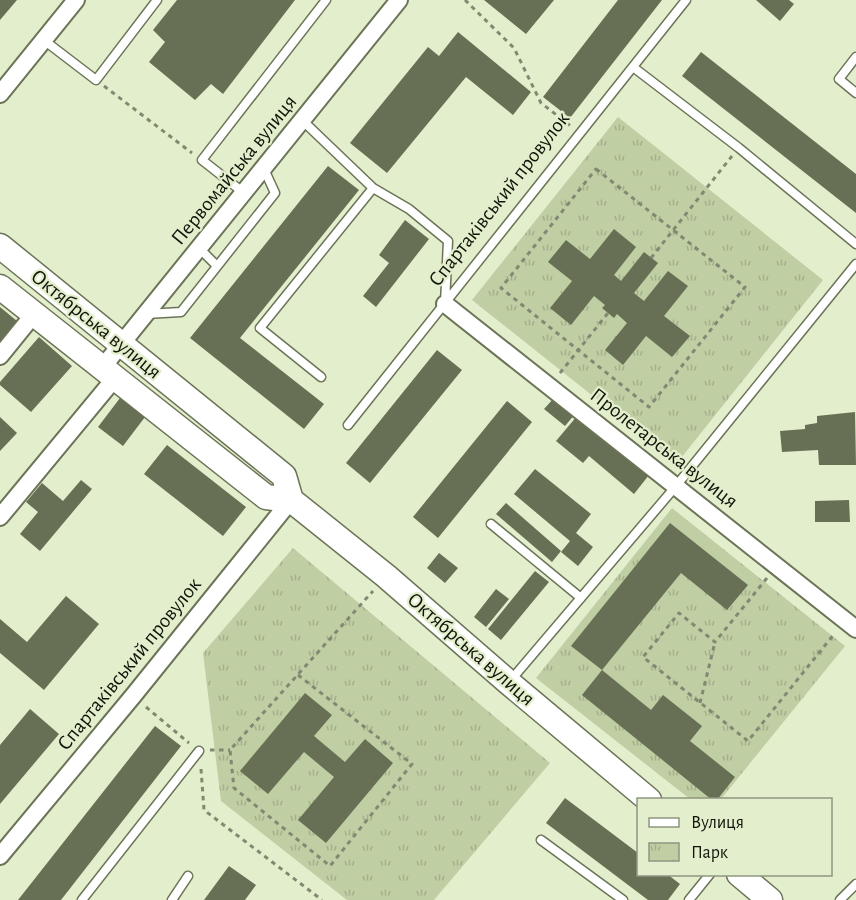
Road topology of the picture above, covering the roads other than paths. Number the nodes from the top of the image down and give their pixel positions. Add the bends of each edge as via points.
1 (76, 0) edge
2 (157, 0) edge
3 (326, 0) edge
4 (399, 0) edge
5 (686, 0) edge
6 (45, 41) junction
7 (856, 57) edge
8 (633, 67) junction
9 (856, 93) edge
10 (0, 94) edge
11 (303, 121) junction
12 (264, 169) junction
13 (373, 188) junction
14 (244, 193) junction
15 (856, 244) edge
16 (0, 246) edge
17 (199, 248) junction
18 (856, 264) edge
19 (217, 266) junction
20 (0, 287) edge
21 (445, 304) junction
22 (34, 314) junction
23 (146, 314) junction
24 (122, 344) junction
25 (0, 356) edge
26 (109, 373) junction
27 (321, 377) dead end
28 (348, 425) dead end
29 (676, 486) junction
30 (291, 500) junction
31 (0, 517) edge
32 (491, 524) dead end
33 (581, 598) junction
34 (851, 624) edge
35 (508, 682) junction
36 (199, 751) road end
37 (647, 798) edge
38 (541, 840) dead end
39 (0, 856) edge
40 (188, 876) dead end
41 (708, 876) edge
42 (741, 876) edge
43 (856, 884) edge
44 (82, 900) edge
45 (172, 900) edge
46 (623, 900) edge
47 (689, 900) edge
48 (770, 900) edge
49 (840, 900) edge

1 - 6 street
2 - 6 lane via 96,80
3 - 14 lane via 202,160
4 - 11 street, Первомайська вулиця
5 - 8 lane, Спартаківський провулок
6 - 10 street
7 - 9 lane via 839,79
8 - 15 lane
8 - 21 lane, Спартаківський провулок
11 - 12 street, Первомайська вулиця
11 - 13 lane
12 - 14 street, Первомайська вулиця
12 - 19 lane via 275,193
13 - 21 lane via 409,209 448,241
13 - 27 lane via 260,328
14 - 17 street, Первомайська вулиця
16 - 24 main road, Октябрська вулиця
17 - 19 lane
17 - 23 street, Первомайська вулиця
18 - 29 lane
19 - 23 lane via 181,312
20 - 22 main road, Октябрська вулиця
21 - 28 lane, Спартаківський провулок
21 - 29 street, Пролетарська вулиця
22 - 25 street
22 - 26 main road, Октябрська вулиця
23 - 24 street, Первомайська вулиця
24 - 26 street, Первомайська вулиця
24 - 30 main road, Октябрська вулиця via 284,476
26 - 30 main road, Октябрська вулиця via 266,497
26 - 31 street, Первомайська вулиця
29 - 33 lane
29 - 34 street, Пролетарська вулиця
30 - 35 main road, Октябрська вулиця
30 - 39 street, Спартаківський провулок
32 - 33 lane
33 - 35 lane
35 - 37 main road, Октябрська вулиця
36 - 44 lane
38 - 46 lane
40 - 45 lane
41 - 47 lane
42 - 48 main road
43 - 49 lane

